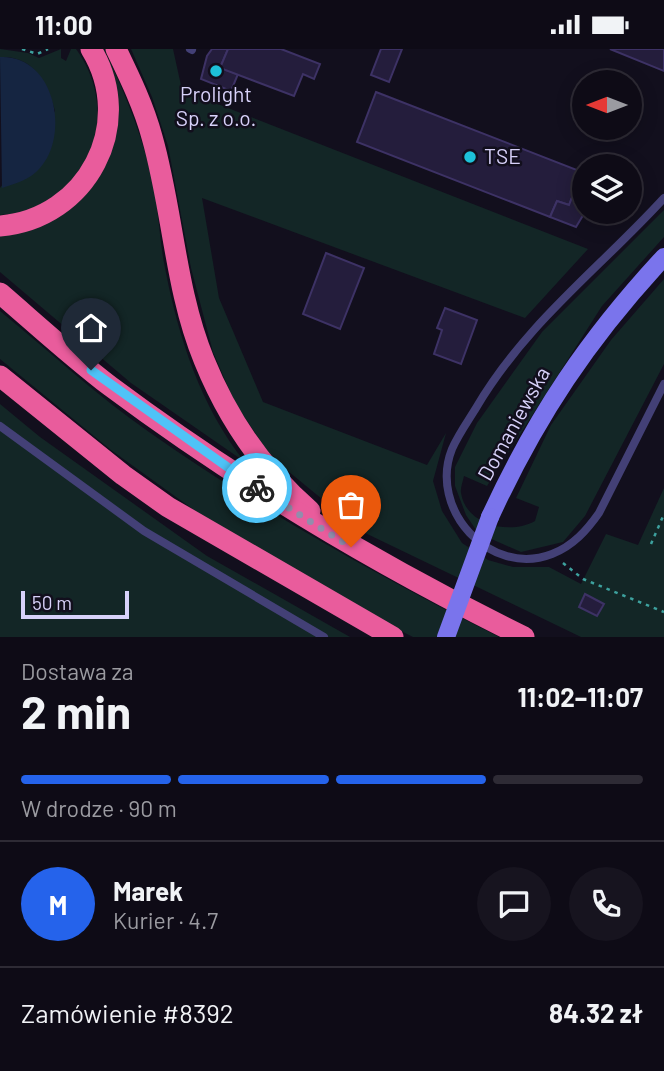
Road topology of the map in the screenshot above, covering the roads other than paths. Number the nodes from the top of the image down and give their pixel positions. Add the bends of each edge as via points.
1 (91, 49) edge
2 (116, 49) edge
3 (664, 198) edge
4 (0, 226) edge
5 (664, 257) edge
6 (0, 293) edge
7 (0, 376) edge
8 (664, 384) edge
9 (0, 426) edge
10 (351, 547) junction
11 (324, 637) edge
12 (393, 637) edge
13 (446, 637) edge
14 (524, 637) edge

1 - 4 highway via 102,69 109,101 108,130 97,163 73,196 56,208 27,222
2 - 10 highway via 152,137 188,307 204,358 232,418 261,460
3 - 8 lane via 521,341 452,449 447,468 451,506 474,540 497,552 535,559 552,554 586,531
5 - 13 main road, Domaniewska, bridge via 573,365 515,462
6 - 10 highway via 109,385
7 - 12 highway via 168,507
9 - 11 lane via 144,531
10 - 14 highway

